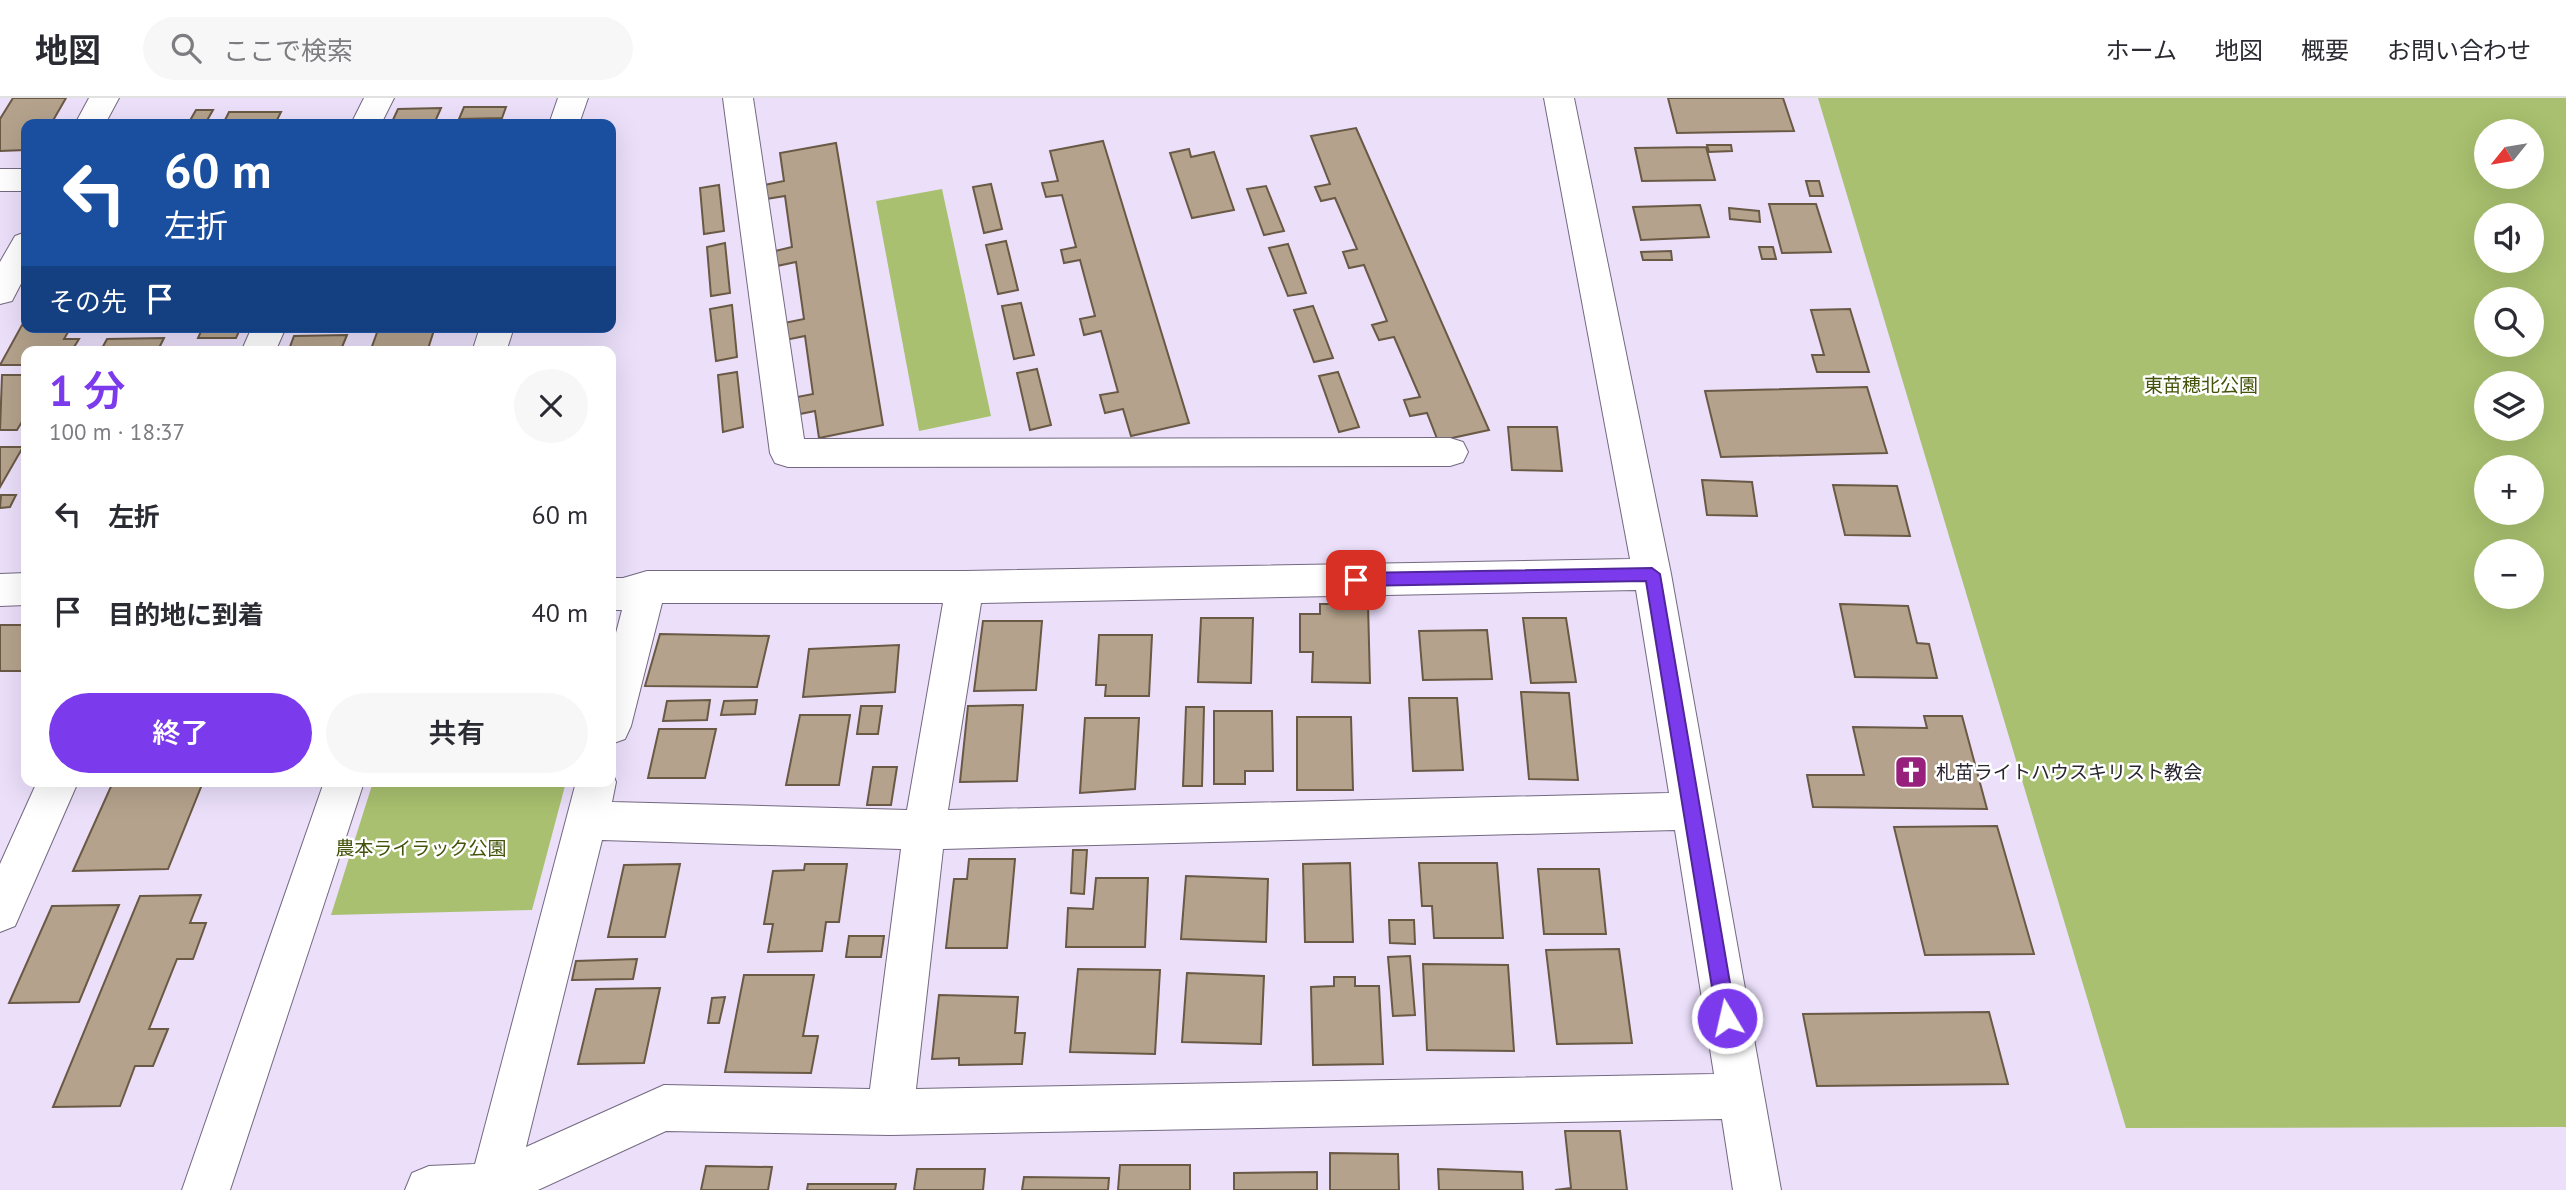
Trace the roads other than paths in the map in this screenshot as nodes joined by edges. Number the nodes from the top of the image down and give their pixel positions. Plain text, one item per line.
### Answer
1 (104, 98) edge
2 (379, 98) edge
3 (573, 98) edge
4 (738, 98) edge
5 (1559, 98) edge
6 (93, 119) edge
7 (368, 119) edge
8 (566, 119) edge
9 (0, 180) edge
10 (21, 180) edge
11 (21, 253) edge
12 (0, 292) edge
13 (1450, 452) dead end
14 (1652, 574) junction
15 (965, 587) junction
16 (21, 589) edge
17 (0, 590) edge
18 (629, 590) edge
19 (616, 688) edge
20 (56, 787) edge
21 (342, 787) edge
22 (590, 801) edge
23 (1692, 811) junction
24 (924, 830) junction
25 (0, 911) edge
26 (1740, 1096) junction
27 (890, 1112) junction
28 (492, 1189) edge
29 (206, 1190) edge
30 (429, 1190) edge
31 (1757, 1190) edge

1 - 6 street
2 - 7 street
3 - 8 street
4 - 13 street
5 - 14 street
9 - 10 street
11 - 12 street
14 - 15 street
14 - 23 street
15 - 18 street
15 - 24 street
16 - 17 street
18 - 19 street
20 - 25 street
21 - 29 street
22 - 24 street
22 - 28 street
23 - 24 street
23 - 26 street
24 - 27 street
26 - 27 street
26 - 31 street
27 - 28 street
28 - 30 street

